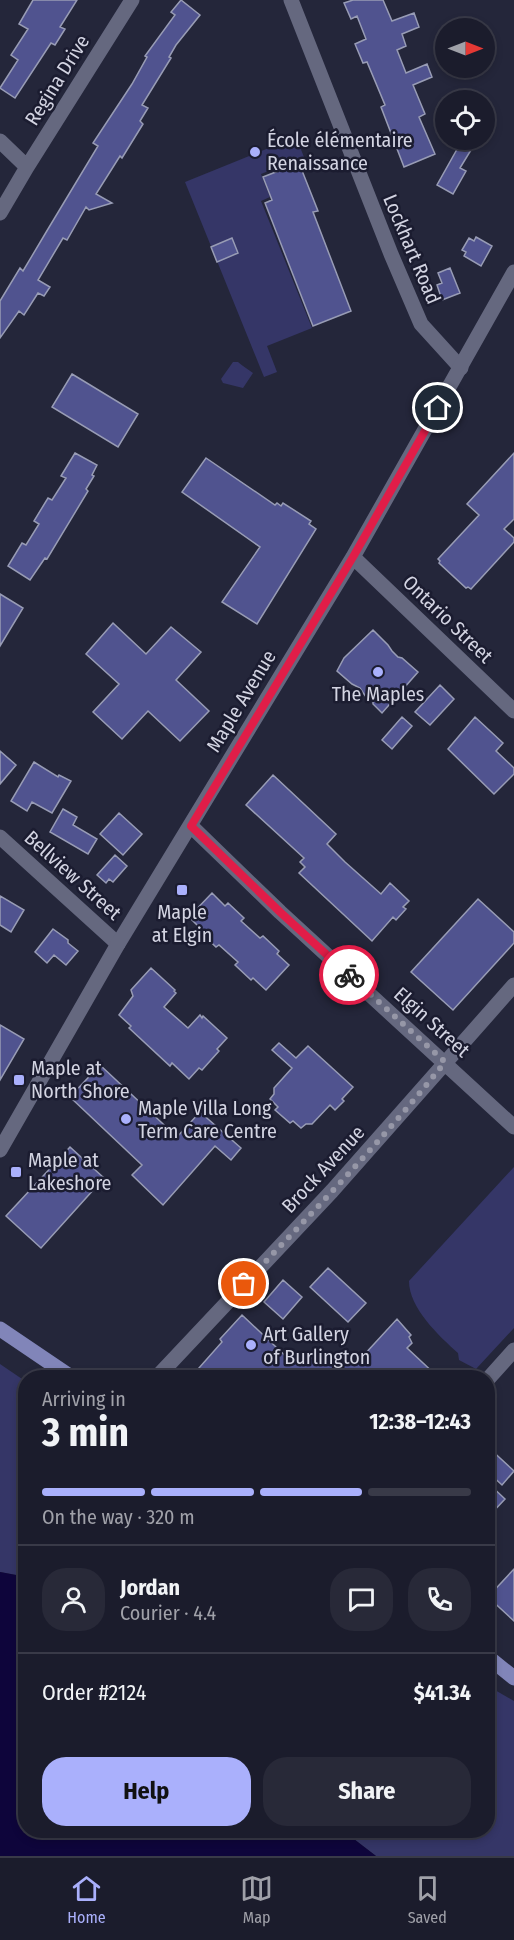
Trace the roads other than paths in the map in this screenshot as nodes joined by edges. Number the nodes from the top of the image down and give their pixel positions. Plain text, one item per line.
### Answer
1 (132, 0) edge
2 (291, 0) edge
3 (0, 141) edge
4 (27, 166) junction
5 (0, 213) edge
6 (514, 272) edge
7 (461, 368) junction
8 (353, 557) junction
9 (514, 711) edge
10 (191, 826) junction
11 (0, 837) edge
12 (118, 944) junction
13 (514, 985) edge
14 (445, 1062) junction
15 (514, 1126) edge
16 (0, 1150) edge
17 (0, 1329) edge
18 (514, 1350) edge
19 (61, 1370) edge
20 (164, 1370) edge
21 (495, 1371) edge
22 (495, 1663) edge
23 (514, 1678) edge

1 - 4 street, Regina Drive
2 - 7 street, Lockhart Road
3 - 4 street
4 - 5 street, Regina Drive
6 - 7 street, Maple Avenue
7 - 8 street, Maple Avenue
8 - 9 street, Ontario Street
8 - 10 street, Maple Avenue
10 - 12 street, Maple Avenue
10 - 14 street, Elgin Street
11 - 12 street, Bellview Street
12 - 16 street, Maple Avenue
13 - 14 street, Brock Avenue
14 - 15 street, Elgin Street
14 - 20 street, Brock Avenue
17 - 19 main road
18 - 21 street
22 - 23 main road

